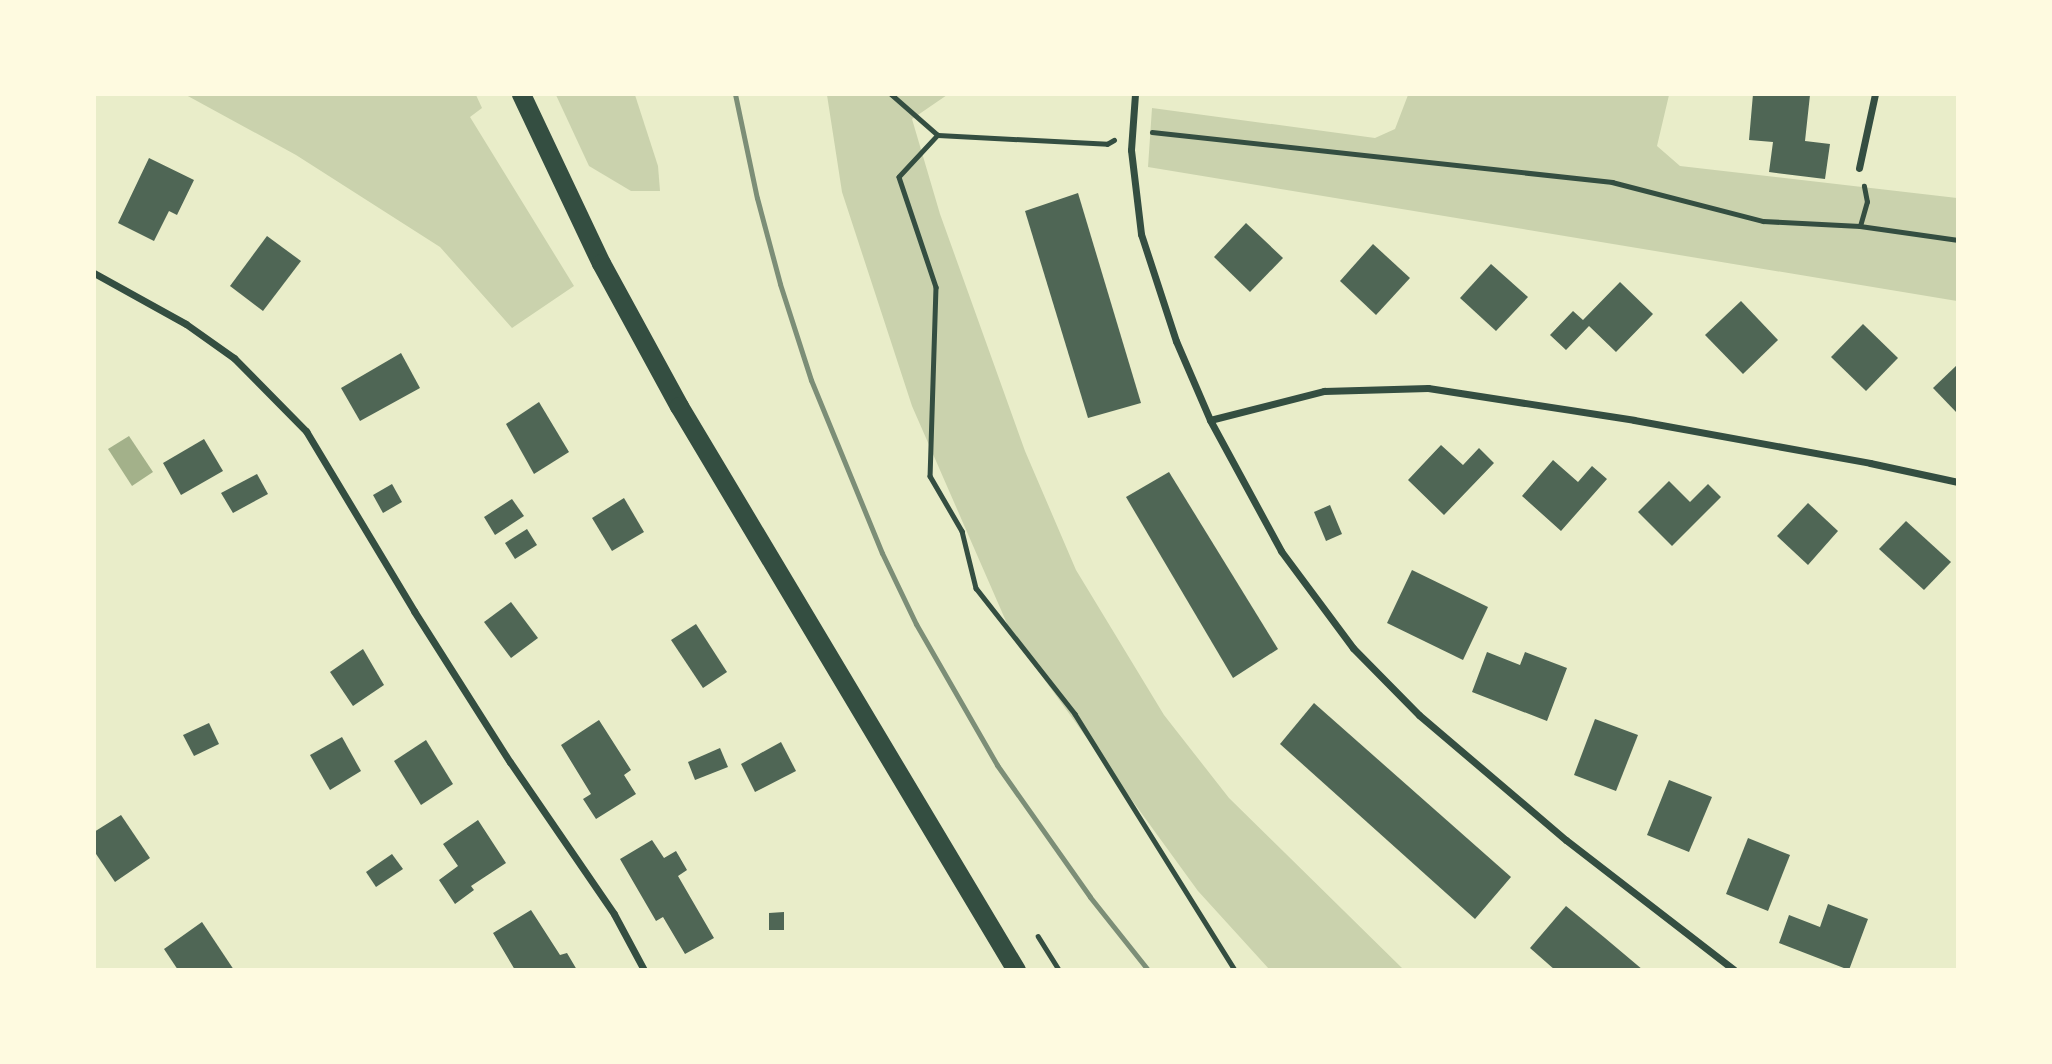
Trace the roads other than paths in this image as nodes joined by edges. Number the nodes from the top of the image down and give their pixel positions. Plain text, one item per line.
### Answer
1 (521, 94) edge
2 (1135, 94) edge
3 (1875, 94) edge
4 (1859, 169) road end
5 (94, 273) edge
6 (1210, 420) junction
7 (1958, 482) edge
8 (644, 970) edge
9 (1016, 970) edge
10 (1734, 970) edge

1 - 9 highway
2 - 6 street
3 - 4 street
5 - 8 street
6 - 7 street
6 - 10 street

